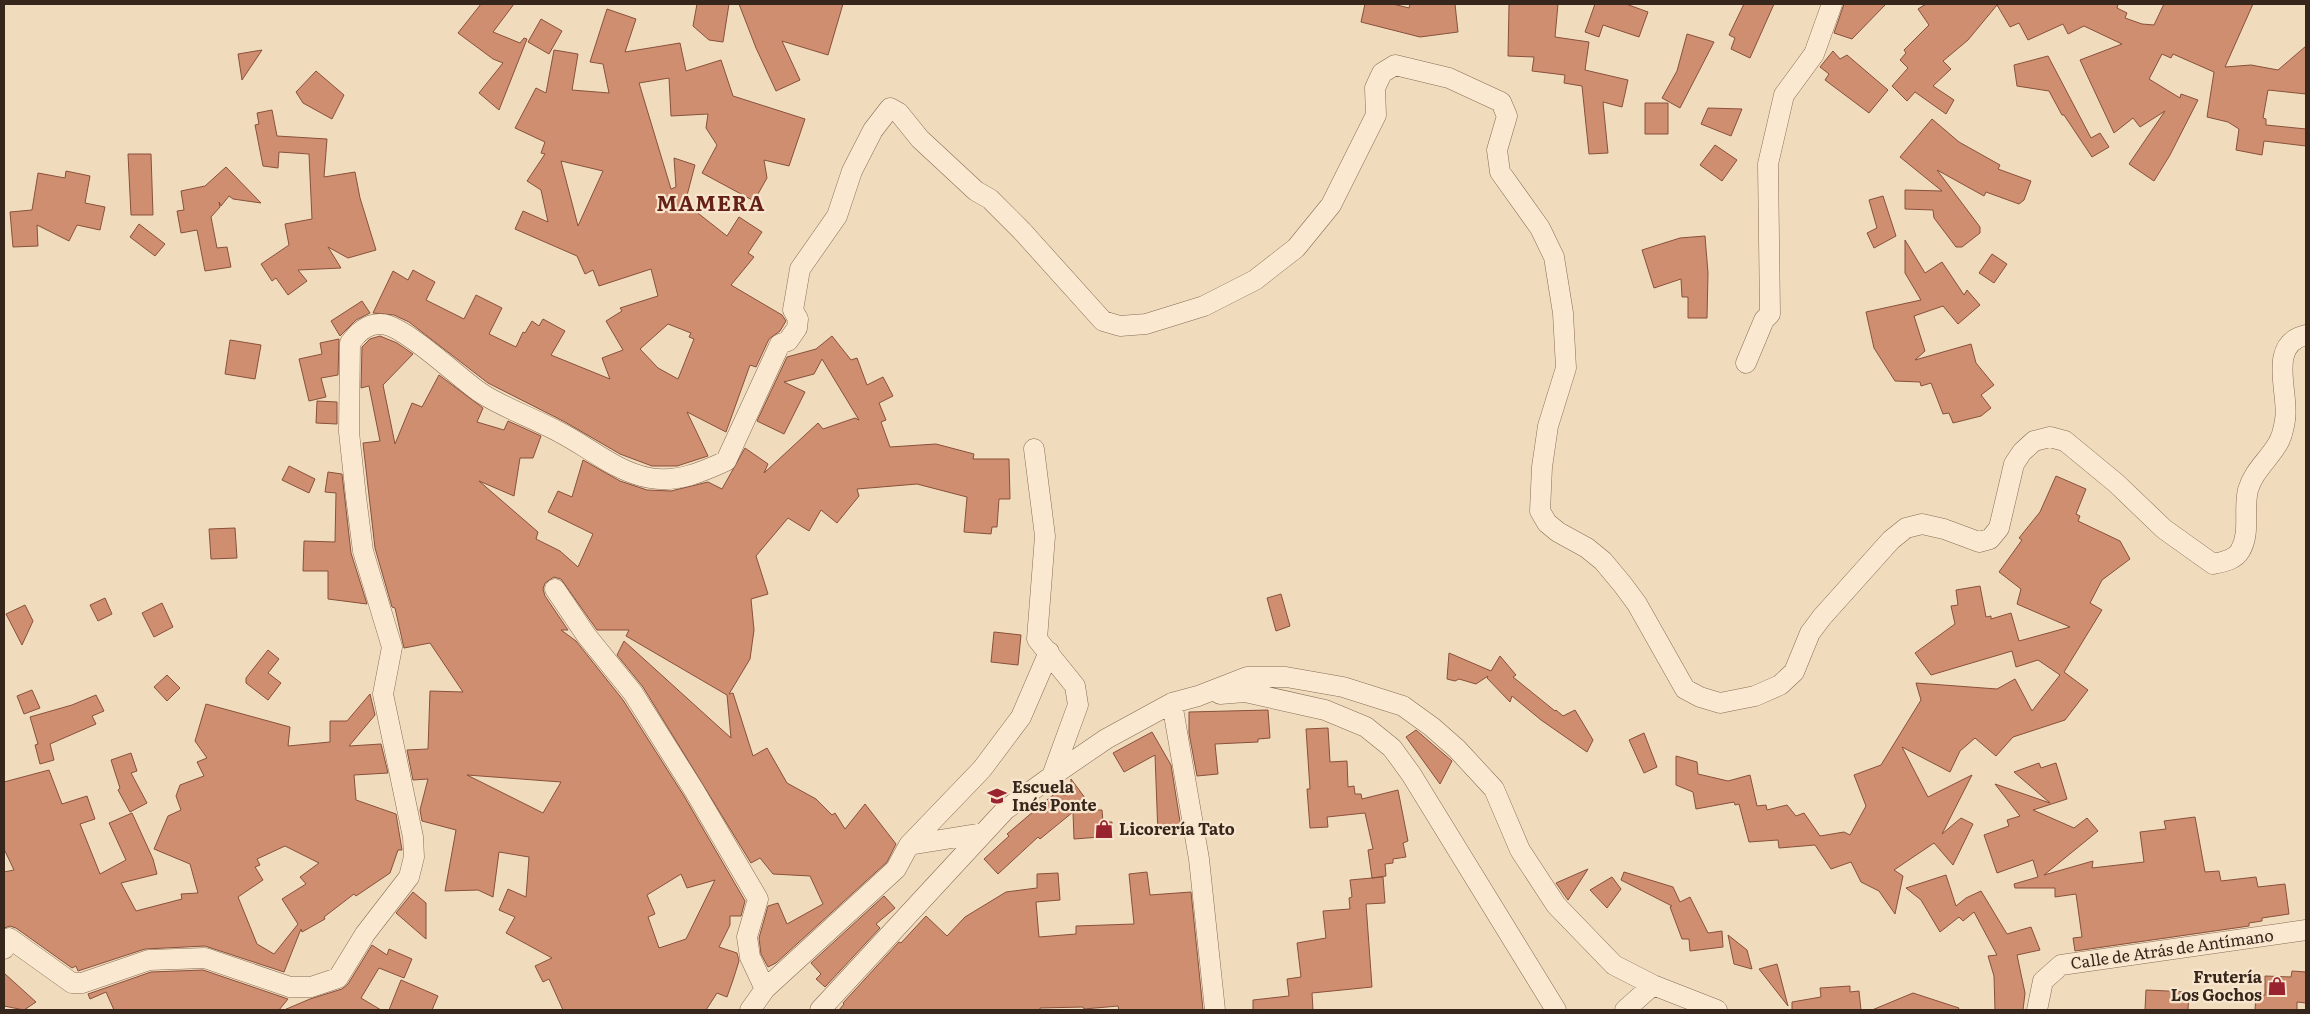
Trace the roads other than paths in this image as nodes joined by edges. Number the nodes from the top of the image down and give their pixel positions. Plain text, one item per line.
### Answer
1 (1832, 4) edge
2 (2306, 335) edge
3 (1746, 363) dead end
4 (1034, 449) dead end
5 (555, 589) dead end
6 (1048, 652) junction
7 (1198, 696) junction
8 (1172, 703) junction
9 (1052, 776) junction
10 (983, 833) junction
11 (909, 845) junction
12 (2306, 930) edge
13 (4, 949) edge
14 (1654, 985) junction
15 (765, 989) junction
16 (750, 1010) edge
17 (820, 1010) edge
18 (1215, 1010) edge
19 (1556, 1010) edge
20 (1625, 1010) edge
21 (1717, 1010) edge
22 (2037, 1010) edge

1 - 3 street
2 - 13 street
4 - 6 street
5 - 15 street
6 - 9 street
6 - 11 street
7 - 8 street
7 - 14 street
7 - 19 street
8 - 9 street
8 - 18 street
9 - 10 street
10 - 11 street
10 - 17 street
11 - 15 street
12 - 22 street, Calle de Atrás de Antímano
14 - 20 street
14 - 21 street
15 - 16 street

